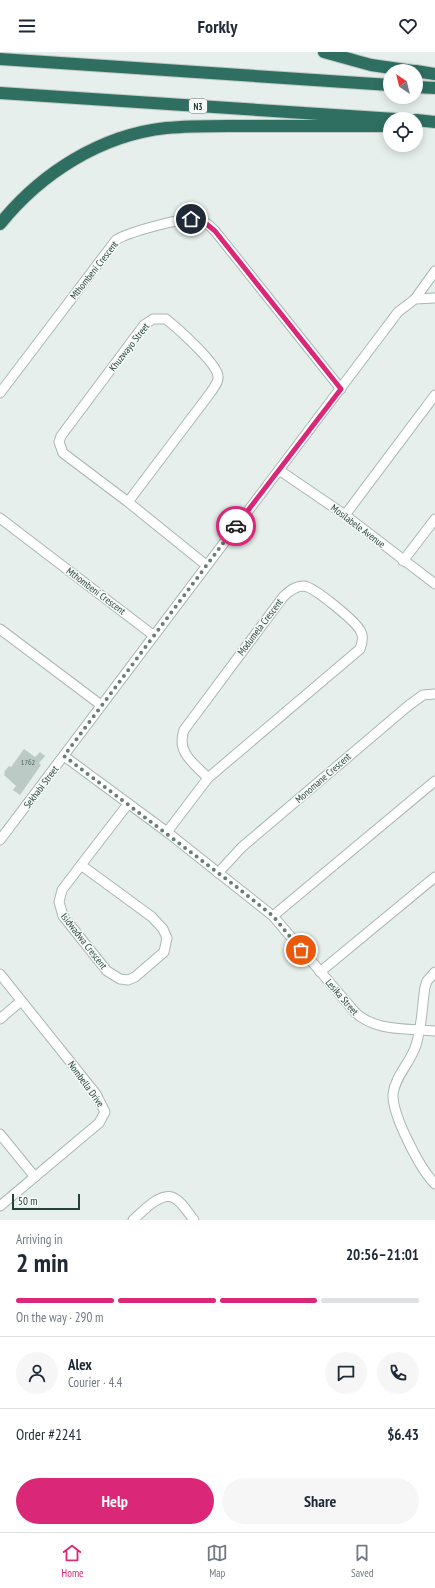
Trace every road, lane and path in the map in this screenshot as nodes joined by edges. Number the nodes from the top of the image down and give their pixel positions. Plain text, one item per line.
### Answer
1 (324, 52) edge
2 (0, 59) edge
3 (383, 67) edge
4 (423, 72) edge
5 (435, 74) edge
6 (383, 85) edge
7 (423, 87) edge
8 (435, 88) edge
9 (0, 92) edge
10 (383, 118) edge
11 (423, 121) edge
12 (435, 122) edge
13 (383, 126) edge
14 (423, 126) edge
15 (435, 126) edge
16 (0, 224) edge
17 (435, 271) edge
18 (435, 298) edge
19 (415, 300) junction
20 (341, 389) junction
21 (0, 393) edge
22 (435, 395) edge
23 (279, 470) junction
24 (128, 502) junction
25 (344, 515) junction
26 (0, 518) edge
27 (435, 519) edge
28 (403, 561) junction
29 (206, 565) junction
30 (435, 584) edge
31 (0, 629) edge
32 (153, 634) junction
33 (435, 694) edge
34 (101, 705) junction
35 (64, 756) junction
36 (208, 778) junction
37 (435, 781) edge
38 (128, 804) junction
39 (167, 832) junction
40 (0, 840) edge
41 (81, 865) junction
42 (218, 873) junction
43 (435, 877) edge
44 (273, 916) junction
45 (320, 972) junction
46 (435, 972) edge
47 (0, 974) edge
48 (21, 1001) junction
49 (0, 1019) edge
50 (419, 1030) junction
51 (435, 1031) edge
52 (0, 1134) edge
53 (35, 1177) junction
54 (435, 1184) edge
55 (0, 1206) edge
56 (133, 1220) edge
57 (194, 1220) edge

1 - 3 highway
2 - 6 highway
4 - 5 highway
7 - 8 highway
9 - 10 highway, N3
11 - 12 highway
13 - 16 highway
14 - 15 highway
17 - 19 street
18 - 19 street
19 - 20 street, Sekhabi Street
20 - 21 street, Mthombeni Crescent
20 - 23 street, Sekhabi Street
22 - 25 street
23 - 25 street, Mosilabele Avenue
23 - 29 street, Sekhabi Street
24 - 24 street, Khuzwayo Street
24 - 29 street, Khuzwayo Street
25 - 28 street, Mosilabele Avenue
26 - 32 street, Mthombeni Crescent
27 - 28 street
28 - 30 street, Mosilabele Avenue
29 - 32 street, Sekhabi Street
31 - 34 street
32 - 34 street, Sekhabi Street
33 - 42 street, Monomane Crescent
34 - 35 street, Sekhabi Street
35 - 38 street, Lesika Street
35 - 40 street, Sekhabi Street
36 - 36 street, Modumela Crescent
36 - 39 street, Modumela Crescent
37 - 44 street
38 - 39 street, Lesika Street
38 - 41 street, Isidwadwa Crescent
39 - 42 street, Lesika Street
41 - 41 street, Isidwadwa Crescent
42 - 44 street, Lesika Street
43 - 45 street
44 - 45 street, Lesika Street
45 - 50 street, Lesika Street
46 - 50 street
47 - 48 street, Nombella Drive
48 - 49 street
48 - 53 street, Nombella Drive
50 - 51 street, Lesika Street
50 - 54 street
52 - 53 street
53 - 55 street, Nombella Drive
56 - 57 street

